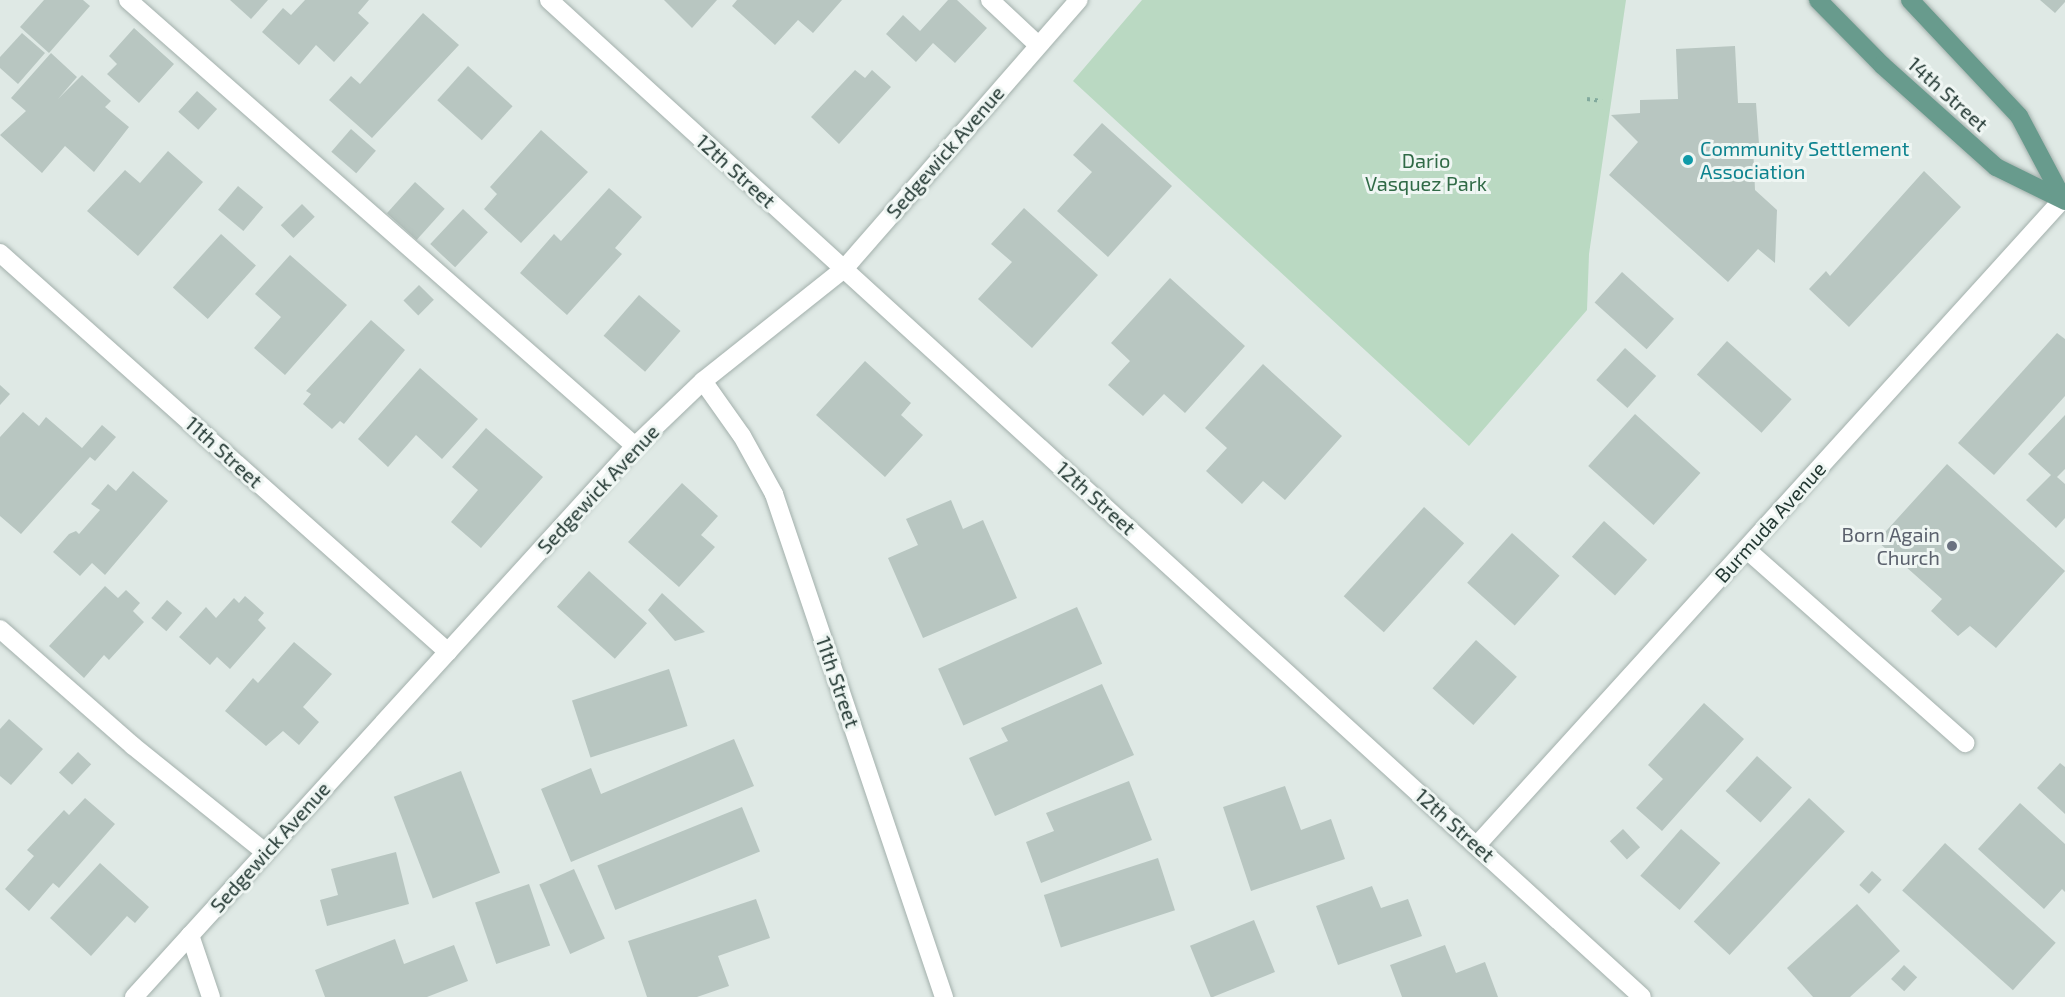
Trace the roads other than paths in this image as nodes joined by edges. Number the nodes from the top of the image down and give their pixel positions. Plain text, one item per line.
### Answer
1 (129, 0) edge
2 (549, 0) edge
3 (990, 0) edge
4 (1079, 0) edge
5 (1818, 0) edge
6 (1910, 0) edge
7 (1038, 45) junction
8 (2064, 200) edge
9 (0, 253) edge
10 (844, 269) junction
11 (703, 381) junction
12 (635, 446) junction
13 (1746, 549) junction
14 (0, 629) edge
15 (447, 652) junction
16 (1965, 743) dead end
17 (1477, 845) junction
18 (265, 852) junction
19 (190, 935) junction
20 (134, 997) edge
21 (211, 997) edge
22 (944, 997) edge
23 (1642, 997) edge

1 - 12 street
2 - 10 street, 12th Street
3 - 7 street
4 - 7 street, Sedgewick Avenue
5 - 8 main road, 14th Street
6 - 8 main road, 14th Street
7 - 10 street, Sedgewick Avenue
8 - 13 street, Burmuda Avenue
9 - 15 street, 11th Street
10 - 11 street, Sedgewick Avenue
10 - 17 street, 12th Street
11 - 12 street, Sedgewick Avenue
11 - 22 street, 11th Street
12 - 15 street, Sedgewick Avenue
13 - 16 street
13 - 17 street, Burmuda Avenue
14 - 18 street
15 - 18 street, Sedgewick Avenue
17 - 23 street, 12th Street
18 - 19 street, Sedgewick Avenue
19 - 20 street, Sedgewick Avenue
19 - 21 street

